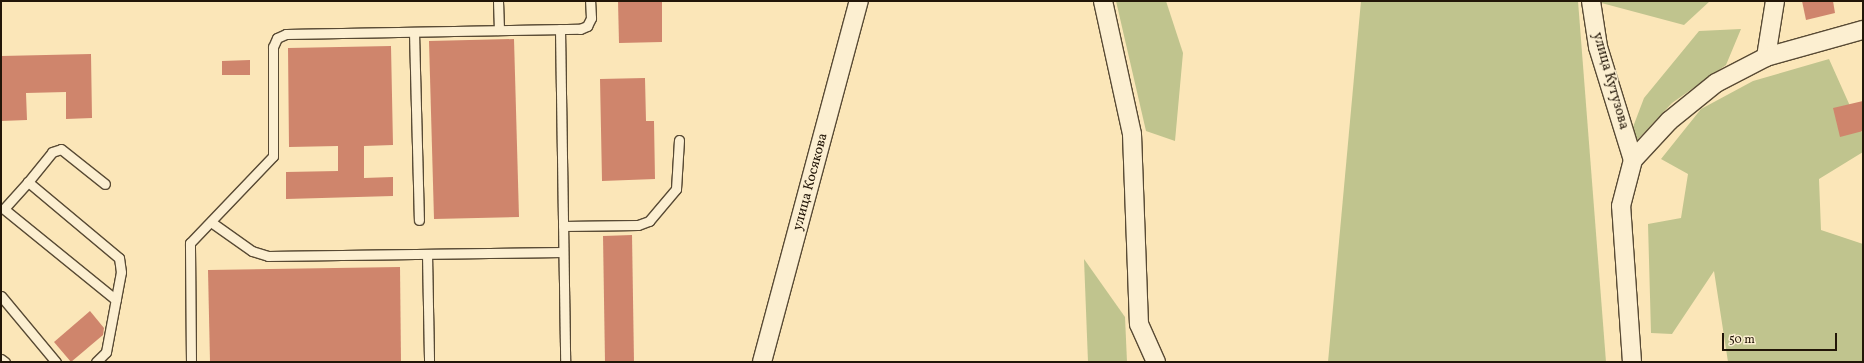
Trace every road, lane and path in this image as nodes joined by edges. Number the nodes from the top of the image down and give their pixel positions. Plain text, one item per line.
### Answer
1 (498, 1) edge
2 (590, 1) edge
3 (859, 1) edge
4 (1103, 1) edge
5 (1592, 1) edge
6 (1775, 1) edge
7 (560, 29) junction
8 (499, 30) junction
9 (1863, 30) edge
10 (414, 32) junction
11 (1766, 57) junction
12 (679, 140) dead end
13 (1633, 160) junction
14 (28, 182) junction
15 (105, 184) dead end
16 (2, 211) edge
17 (419, 220) dead end
18 (210, 222) junction
19 (563, 226) junction
20 (563, 252) junction
21 (427, 254) junction
22 (1, 296) edge
23 (116, 300) junction
24 (1, 359) edge
25 (5, 362) edge
26 (56, 362) edge
27 (96, 362) edge
28 (191, 362) edge
29 (429, 362) edge
30 (565, 362) edge
31 (762, 362) edge
32 (1156, 362) edge
33 (1632, 362) edge

1 - 8 lane
2 - 7 lane
3 - 31 street, улица Косякова
4 - 32 street
5 - 13 street, улица Кутузова
6 - 11 street
7 - 8 lane
7 - 19 lane
8 - 10 lane
9 - 11 street
10 - 17 lane
10 - 18 lane
11 - 13 street
12 - 19 lane
13 - 33 street
14 - 15 lane
14 - 16 lane
14 - 23 lane
16 - 23 lane
18 - 21 lane
18 - 28 lane
19 - 20 lane
20 - 21 lane
20 - 30 lane
21 - 29 lane
22 - 26 lane
23 - 27 lane
24 - 25 lane

